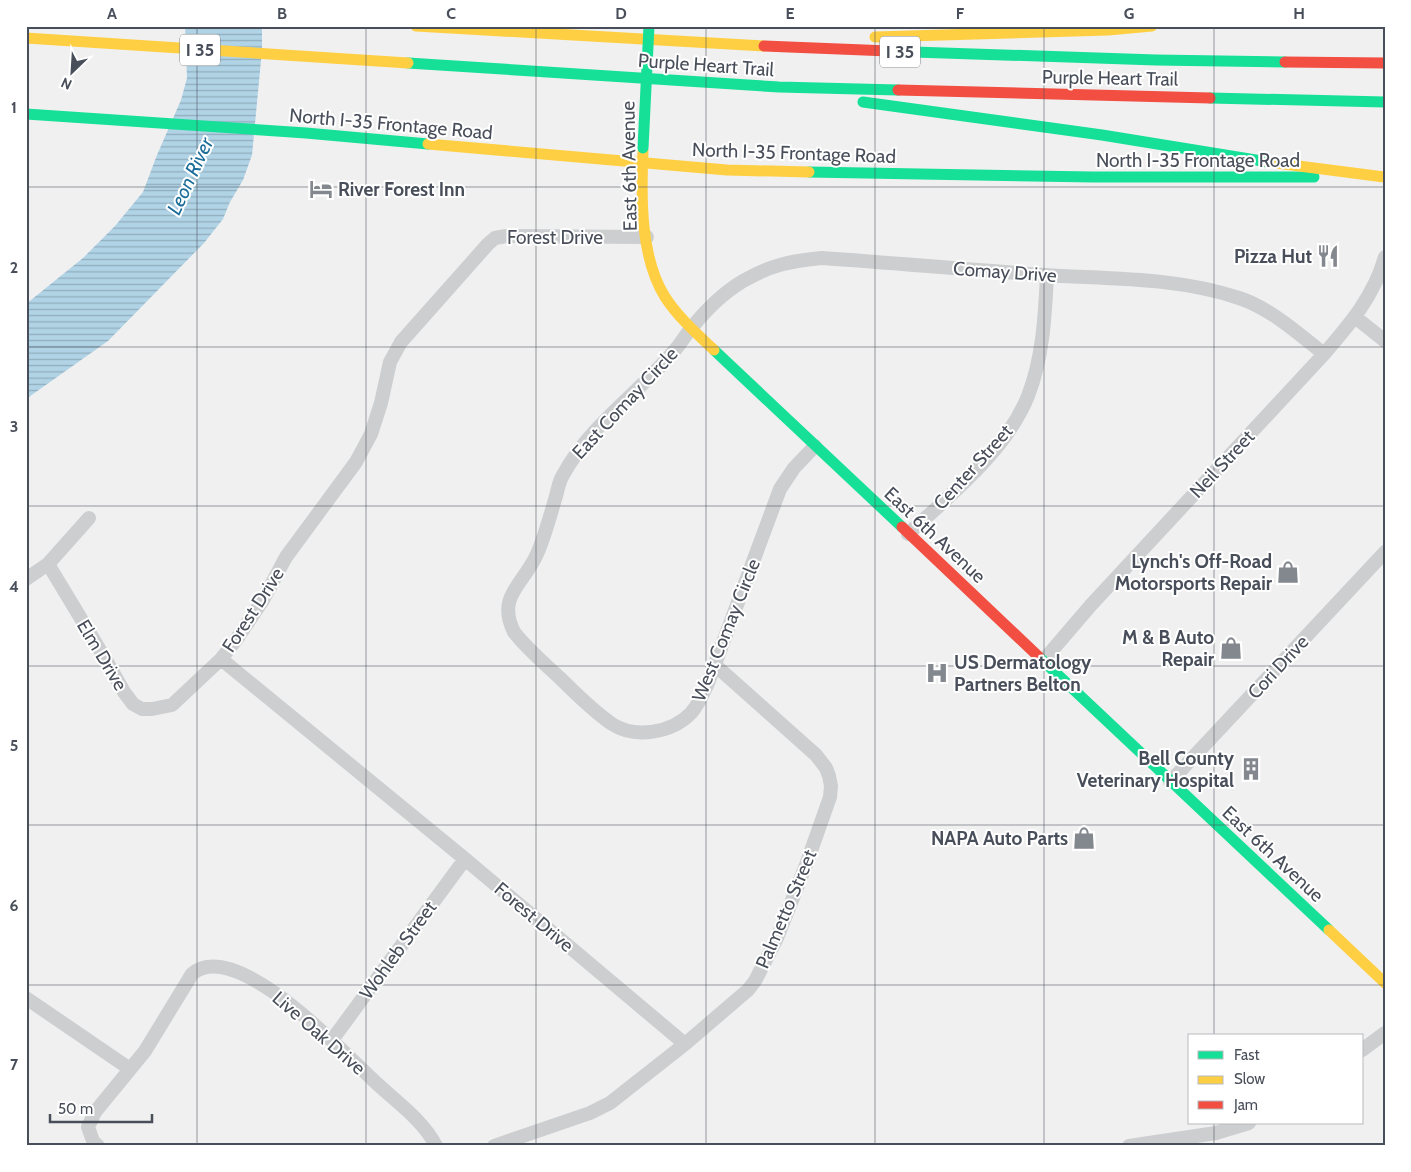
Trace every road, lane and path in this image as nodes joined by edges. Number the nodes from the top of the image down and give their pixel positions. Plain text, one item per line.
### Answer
1 (416, 26) edge
2 (649, 26) edge
3 (1152, 26) edge
4 (26, 38) edge
5 (732, 43) junction
6 (1385, 63) edge
7 (779, 87) junction
8 (1385, 102) edge
9 (26, 114) edge
10 (643, 164) junction
11 (1384, 177) edge
12 (647, 237) junction
13 (1385, 257) edge
14 (1047, 275) junction
15 (1355, 317) junction
16 (691, 328) junction
17 (1385, 341) edge
18 (1324, 354) junction
19 (815, 446) junction
20 (89, 518) dead end
21 (908, 534) junction
22 (1385, 552) edge
23 (48, 564) junction
24 (26, 579) edge
25 (221, 659) junction
26 (1043, 661) junction
27 (715, 664) junction
28 (566, 684) joint
29 (1170, 782) junction
30 (465, 859) junction
31 (1384, 979) edge
32 (26, 998) edge
33 (1385, 1033) edge
34 (332, 1040) junction
35 (685, 1044) junction
36 (1364, 1049) edge
37 (130, 1068) junction
38 (1247, 1124) edge
39 (1217, 1139) edge
40 (98, 1146) edge
41 (436, 1146) edge
42 (494, 1146) edge
43 (1129, 1146) edge

1 - 5 main road, Purple Heart Trail / I 35
2 - 10 main road, East 6th Avenue, bridge
3 - 5 main road
4 - 7 main road, Purple Heart Trail / I 35
5 - 6 main road, Purple Heart Trail / I 35
7 - 8 main road, Purple Heart Trail / I 35
7 - 11 main road
9 - 10 main road, North I-35 Frontage Road
10 - 11 main road, North I-35 Frontage Road
10 - 12 main road, East 6th Avenue
12 - 16 main road, East 6th Avenue
12 - 25 street, Forest Drive
13 - 15 street, Neil Street
14 - 16 street, Comay Drive
14 - 18 street, Comay Drive
14 - 21 street, Center Street
15 - 17 street
15 - 18 street, Neil Street
16 - 19 main road, East 6th Avenue
16 - 28 street, East Comay Circle
18 - 26 street, Neil Street
19 - 21 main road, East 6th Avenue
19 - 27 street, West Comay Circle
20 - 23 street
21 - 26 main road, East 6th Avenue
22 - 29 street, Cori Drive
23 - 24 street
23 - 25 street, Elm Drive
25 - 30 street, Forest Drive
26 - 29 main road, East 6th Avenue
27 - 28 street, West Comay Circle
27 - 35 street, Palmetto Street
29 - 31 main road, East 6th Avenue
30 - 34 street, Wohleb Street
30 - 35 street, Forest Drive
32 - 37 street
33 - 36 street
34 - 37 street, Live Oak Drive
34 - 41 street, Live Oak Drive
35 - 42 street, Palmetto Street
37 - 40 street, Live Oak Drive
38 - 39 street
39 - 43 street

